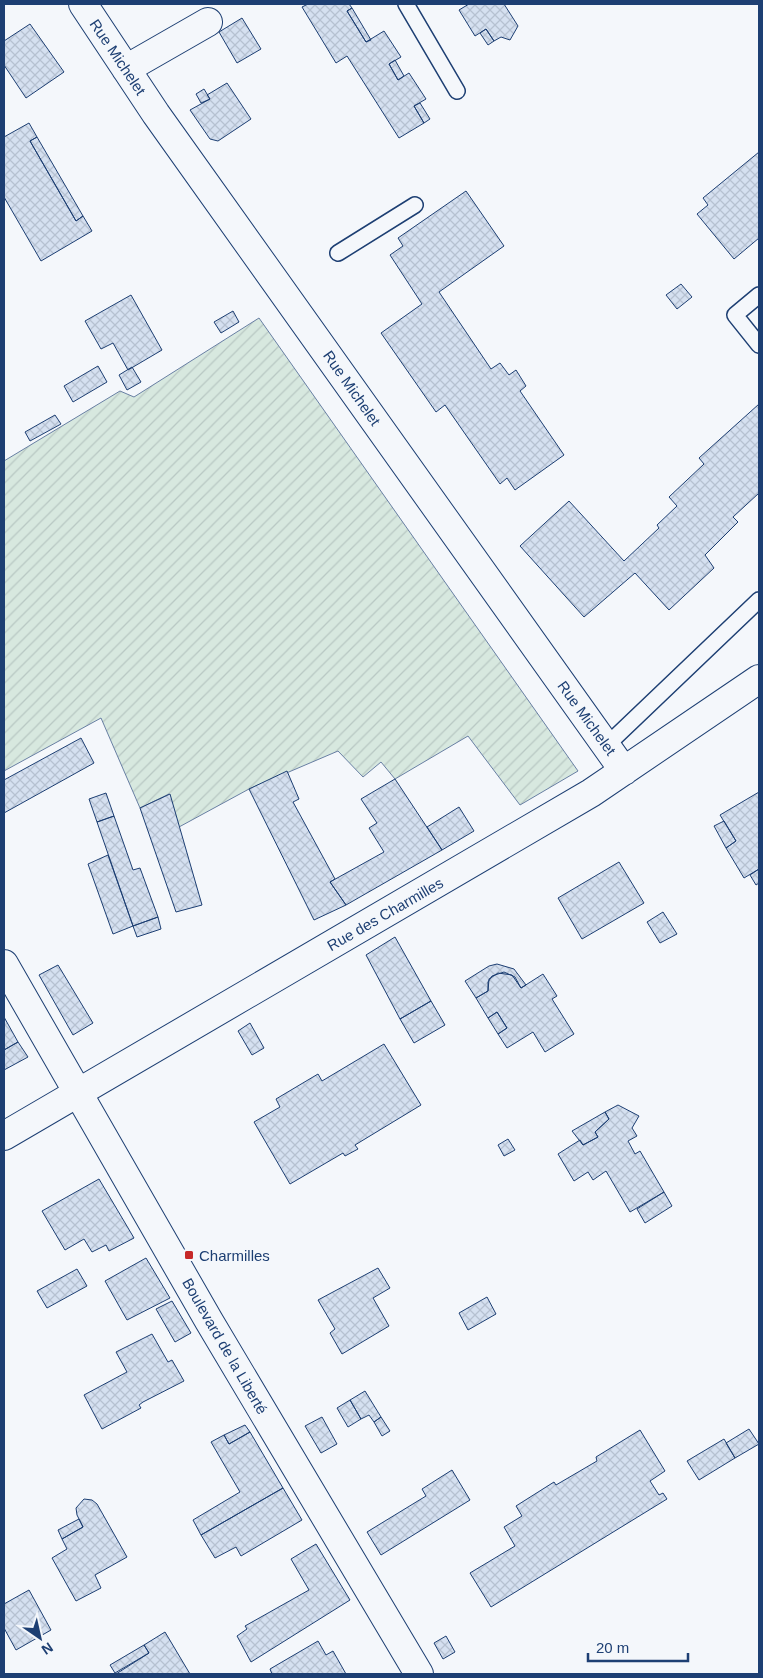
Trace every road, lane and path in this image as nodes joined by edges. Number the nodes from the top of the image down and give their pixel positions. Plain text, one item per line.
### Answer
1 (82, 4) edge
2 (406, 4) edge
3 (208, 22) dead end
4 (126, 69) junction
5 (457, 90) dead end
6 (415, 205) dead end
7 (338, 253) dead end
8 (759, 295) edge
9 (759, 345) edge
10 (759, 600) edge
11 (759, 679) edge
12 (606, 746) junction
13 (624, 771) junction
14 (4, 964) edge
15 (79, 1092) junction
16 (4, 1136) edge
17 (419, 1674) edge

1 - 4 street, Rue Michelet
2 - 5 lane
3 - 4 street
4 - 12 street, Rue Michelet
6 - 7 lane
8 - 9 lane
10 - 12 lane
11 - 13 street, Rue des Charmilles
12 - 13 street, Rue Michelet
13 - 15 street, Rue des Charmilles
14 - 15 street, Boulevard de la Liberté
15 - 16 street, Rue des Charmilles
15 - 17 street, Boulevard de la Liberté

